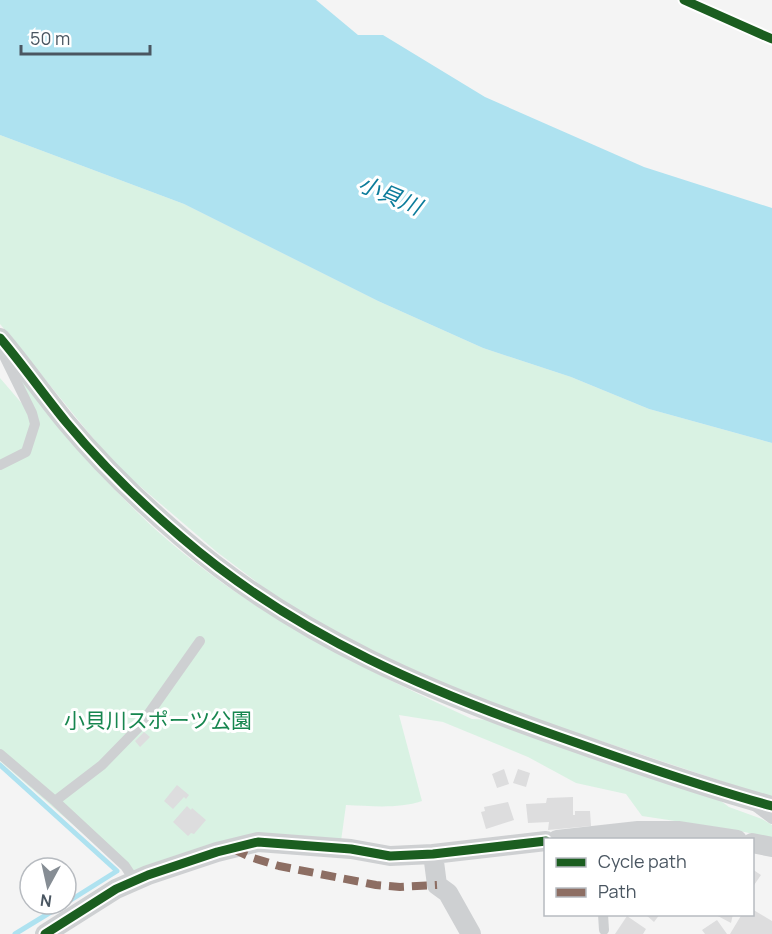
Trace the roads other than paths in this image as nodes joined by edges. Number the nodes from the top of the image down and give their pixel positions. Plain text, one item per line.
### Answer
1 (0, 338) edge
2 (0, 348) edge
3 (0, 465) edge
4 (200, 641) dead end
5 (0, 754) edge
6 (746, 799) junction
7 (55, 801) junction
8 (772, 806) edge
9 (772, 819) edge
10 (597, 837) edge
11 (712, 837) edge
12 (544, 841) edge
13 (754, 843) edge
14 (772, 847) edge
15 (433, 854) junction
16 (135, 881) junction
17 (603, 916) edge
18 (604, 930) dead end
19 (45, 934) edge
20 (471, 934) edge

1 - 6 street
2 - 3 lane
4 - 7 lane
5 - 7 lane
6 - 8 street
6 - 9 lane
7 - 16 lane
10 - 11 street
12 - 15 street
13 - 14 street
15 - 16 street
15 - 20 street
16 - 19 street
17 - 18 lane

